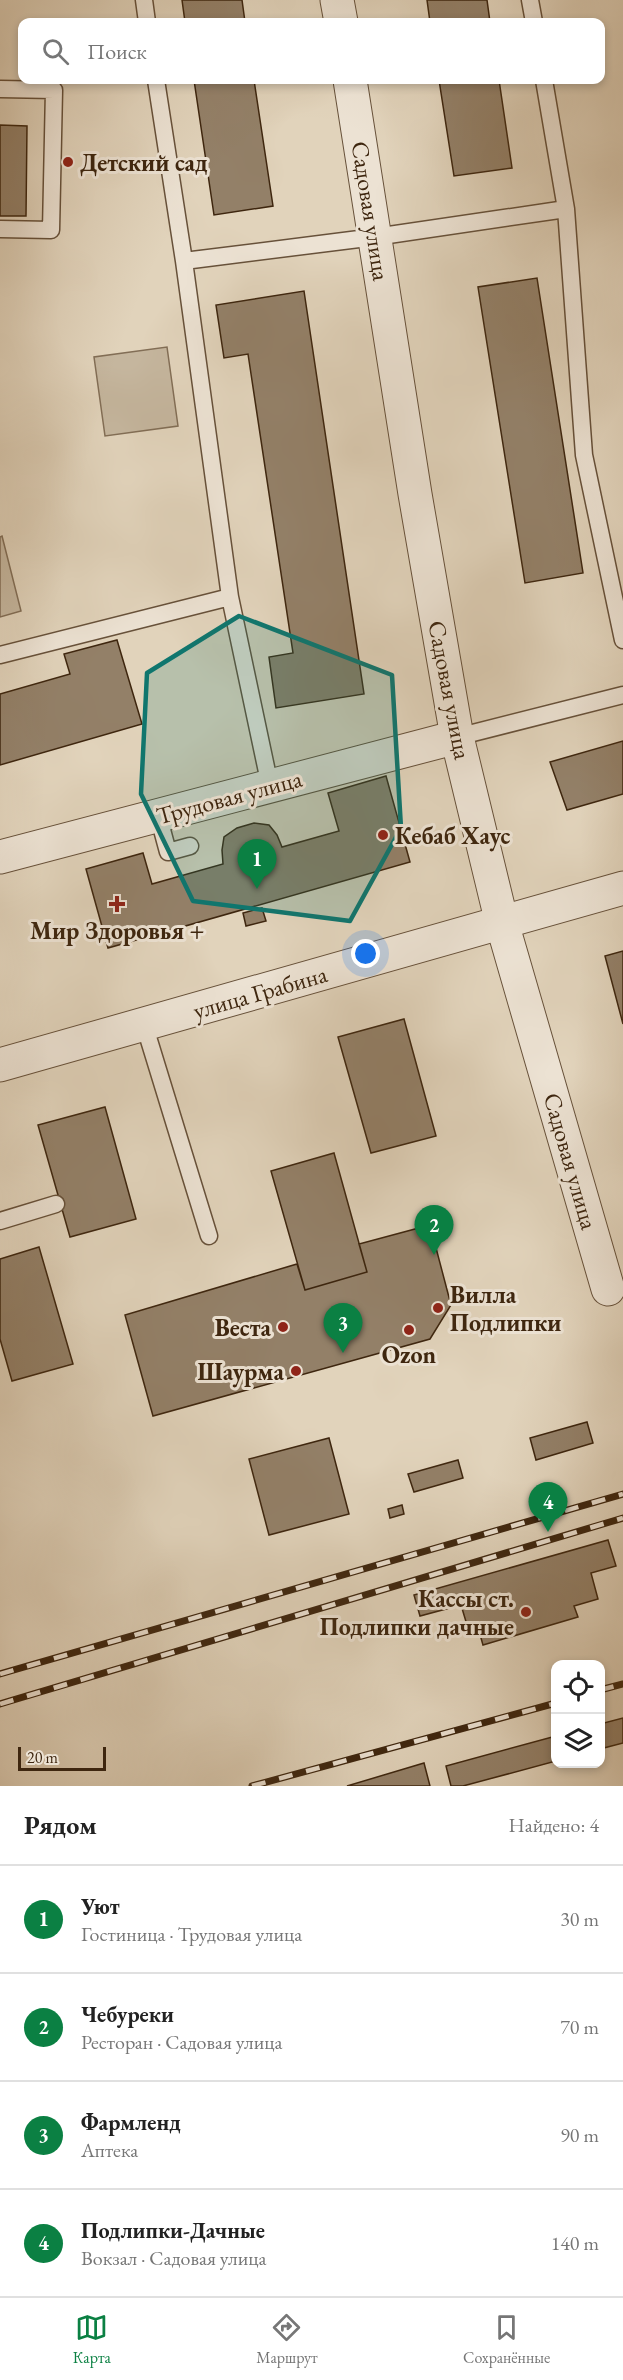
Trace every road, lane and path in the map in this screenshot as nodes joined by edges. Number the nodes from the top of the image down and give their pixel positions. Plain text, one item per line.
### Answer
1 (144, 0) edge
2 (337, 0) edge
3 (530, 0) edge
4 (146, 18) edge
5 (340, 18) edge
6 (533, 18) edge
7 (157, 84) edge
8 (351, 84) edge
9 (545, 84) edge
10 (0, 89) edge
11 (566, 209) junction
12 (0, 229) edge
13 (375, 237) junction
14 (184, 261) junction
15 (230, 597) junction
16 (623, 640) edge
17 (0, 655) edge
18 (623, 695) edge
19 (458, 737) junction
20 (270, 786) junction
21 (158, 815) junction
22 (190, 846) dead end
23 (0, 857) edge
24 (623, 888) edge
25 (502, 923) junction
26 (144, 1024) junction
27 (0, 1065) edge
28 (56, 1204) dead end
29 (0, 1221) edge
30 (209, 1236) dead end
31 (615, 1287) edge

1 - 4 lane
2 - 5 street
3 - 6 lane
7 - 14 lane
8 - 13 street, Садовая улица
9 - 11 lane
10 - 12 lane
11 - 13 lane
11 - 16 lane
13 - 14 lane
13 - 19 street, Садовая улица
14 - 15 lane
15 - 17 lane
15 - 20 lane
18 - 19 lane
19 - 20 street, Трудовая улица
19 - 25 street, Садовая улица
20 - 21 street, Трудовая улица
21 - 22 lane
21 - 23 street, Трудовая улица
24 - 25 street, улица Грабина
25 - 26 street, улица Грабина
25 - 31 street, Садовая улица
26 - 27 street, улица Грабина
26 - 30 lane
28 - 29 lane

